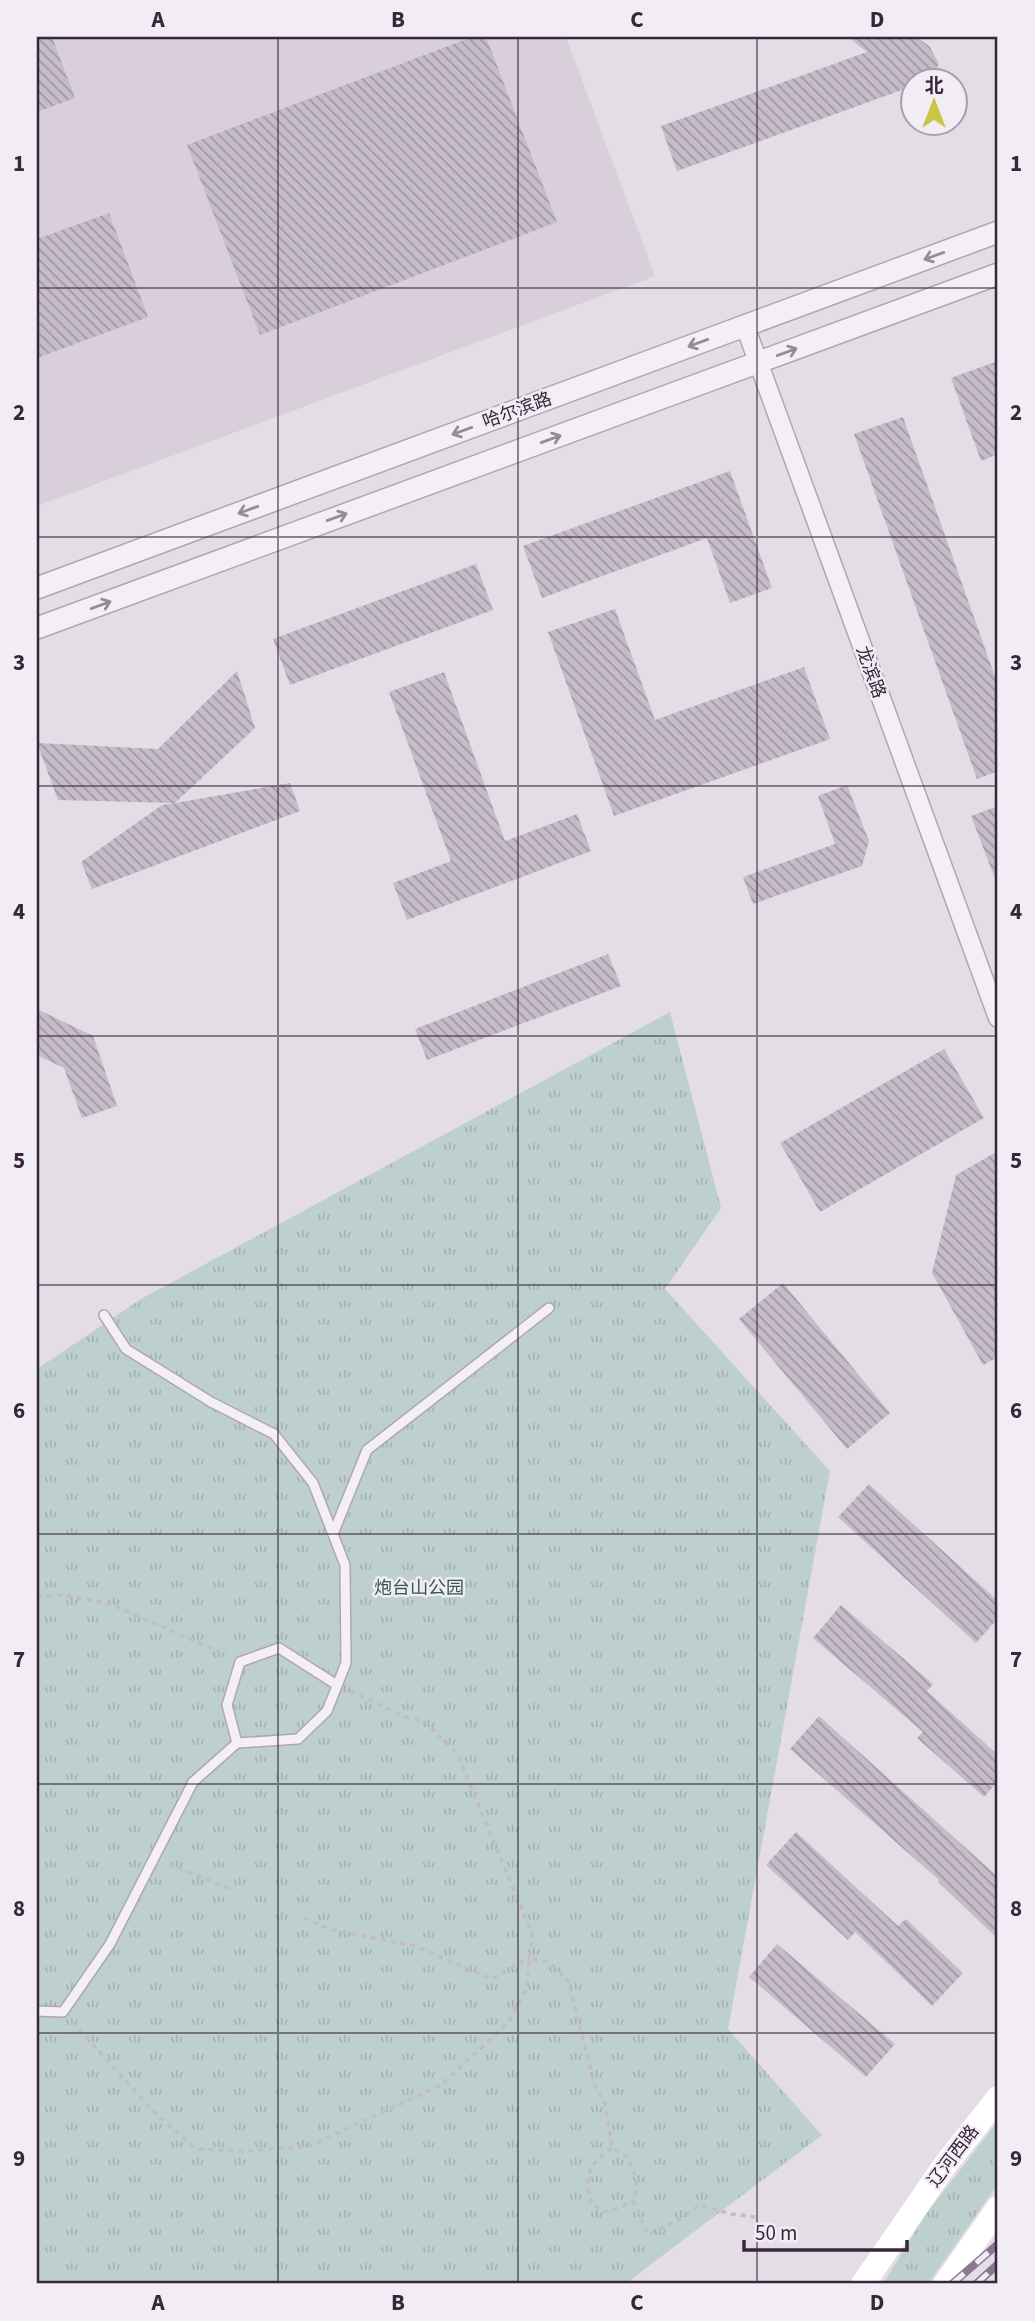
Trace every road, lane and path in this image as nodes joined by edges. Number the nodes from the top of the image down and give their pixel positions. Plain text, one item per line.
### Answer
1 (998, 232) edge
2 (998, 274) edge
3 (745, 326) junction
4 (758, 362) junction
5 (37, 588) edge
6 (37, 628) edge
7 (998, 1018) edge
8 (550, 1308) dead end
9 (104, 1315) dead end
10 (37, 1517) edge
11 (37, 1523) edge
12 (333, 1534) junction
13 (37, 1596) edge
14 (240, 1662) junction
15 (337, 1685) junction
16 (237, 1742) junction
17 (154, 1858) junction
18 (233, 1890) dead end
19 (304, 1918) dead end
20 (529, 1958) junction
21 (37, 2011) edge
22 (63, 2012) junction
23 (998, 2098) edge
24 (612, 2148) junction
25 (634, 2202) junction
26 (997, 2211) edge
27 (755, 2217) dead end
28 (863, 2284) edge
29 (945, 2284) edge

1 -> 3 street, 哈尔滨路
4 -> 2 street
3 - 4 street, 龙滨路
3 -> 5 street, 哈尔滨路
6 -> 4 street
4 - 7 street, 龙滨路
8 - 12 lane
9 - 12 lane
10 - 11 path
12 - 15 lane
13 - 14 path
14 - 15 lane
14 - 16 lane
15 - 16 lane
15 - 20 path
16 - 17 lane
17 - 18 path
17 - 22 lane
19 - 20 path
20 - 22 path
20 - 24 path
21 - 22 lane
23 - 28 main road, 辽河西路
24 - 25 path
24 - 25 path
25 - 27 path
26 - 29 main road

